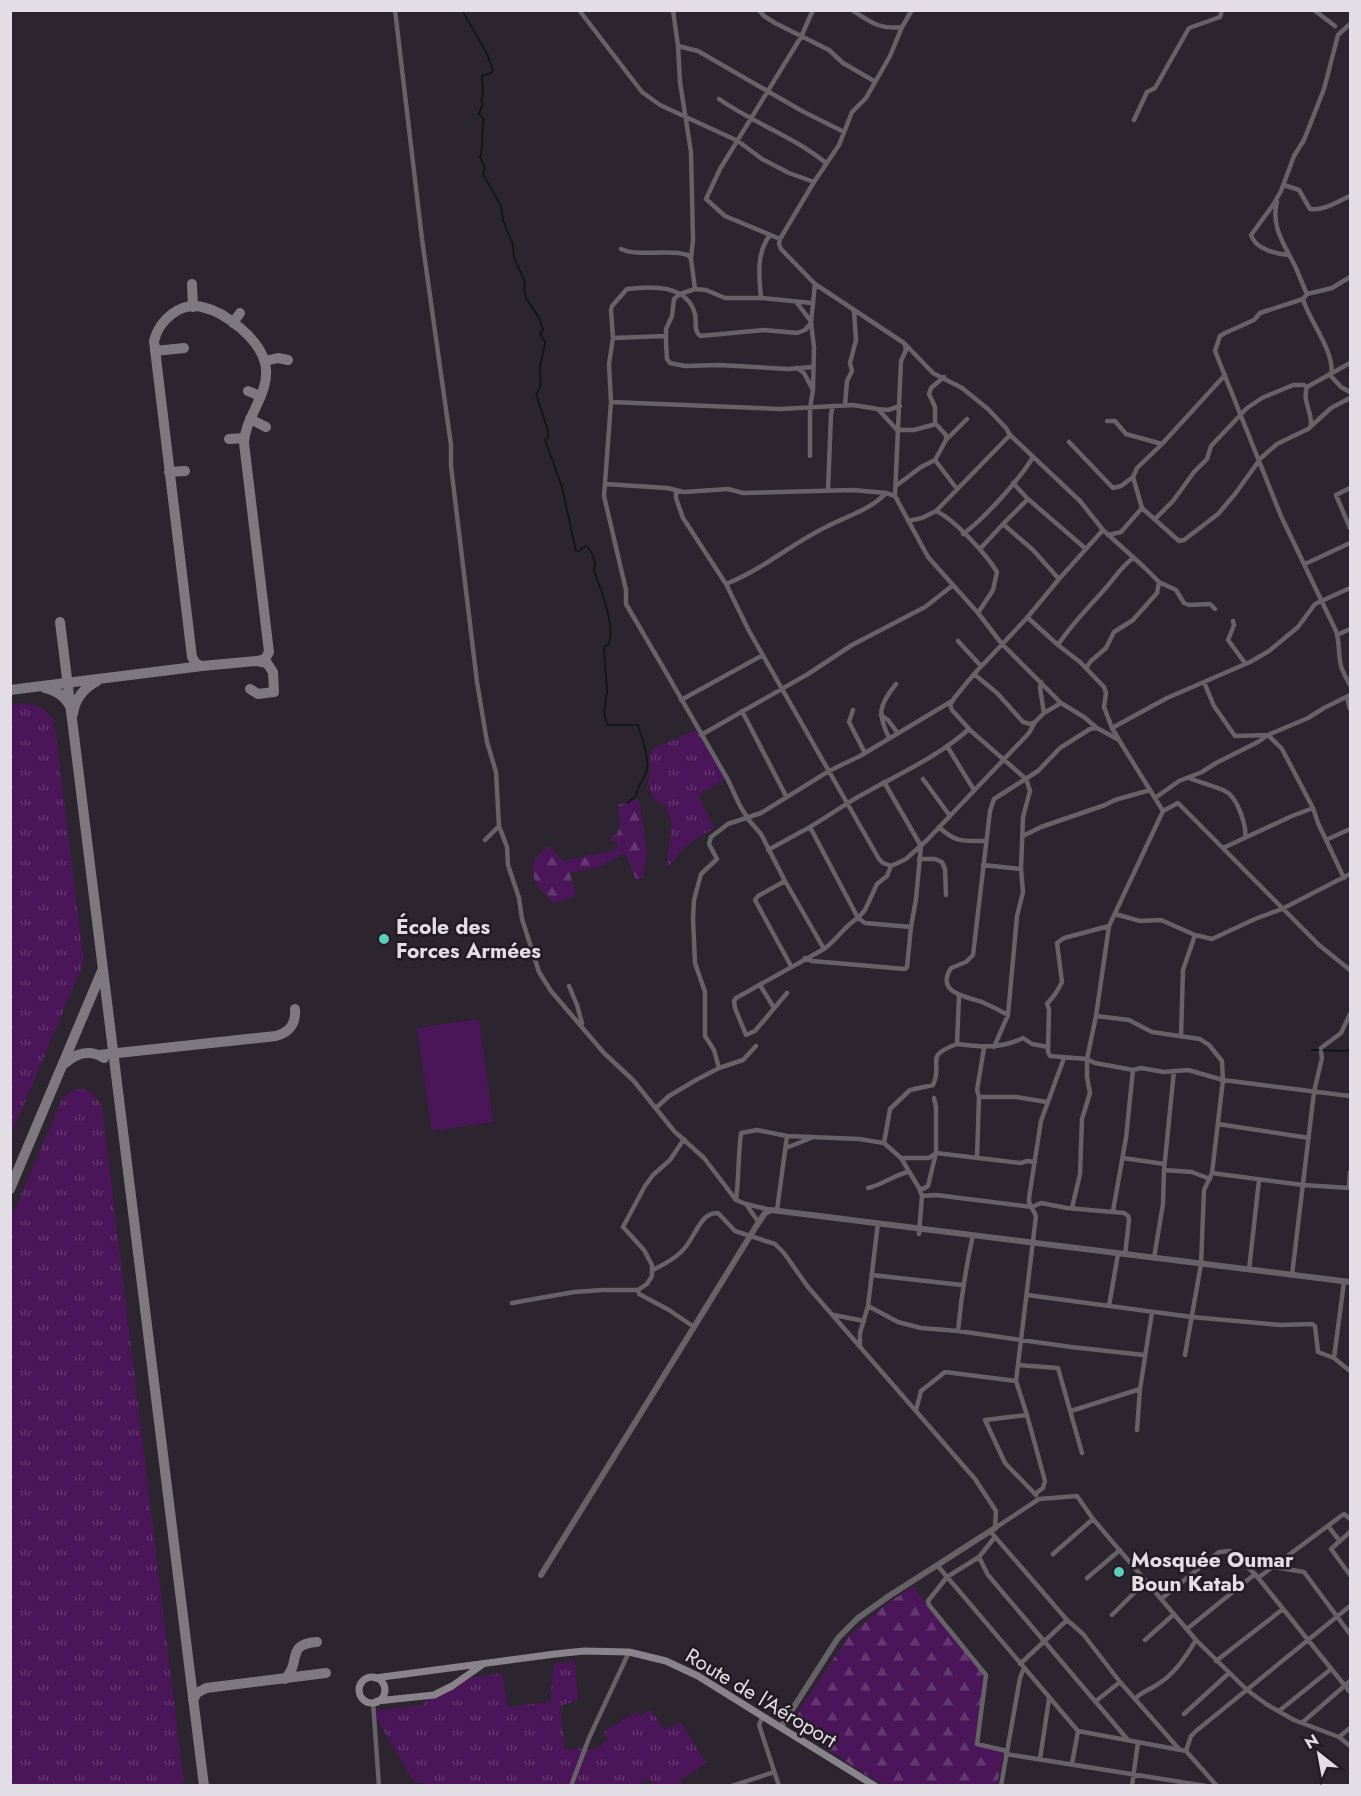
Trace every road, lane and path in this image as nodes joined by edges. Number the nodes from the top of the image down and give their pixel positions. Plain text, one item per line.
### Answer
1 (395, 10) edge
2 (579, 10) edge
3 (673, 10) edge
4 (759, 10) edge
5 (813, 10) edge
6 (852, 10) edge
7 (912, 10) edge
8 (1221, 10) edge
9 (1314, 10) edge
10 (1350, 24) edge
11 (1335, 26) dead end
12 (902, 27) junction
13 (801, 37) junction
14 (678, 46) junction
15 (874, 81) junction
16 (768, 91) junction
17 (719, 99) dead end
18 (685, 116) junction
19 (752, 118) junction
20 (1134, 120) dead end
21 (844, 132) junction
22 (738, 141) junction
23 (826, 163) junction
24 (814, 182) junction
25 (1284, 185) junction
26 (1281, 191) junction
27 (693, 194) junction
28 (707, 196) junction
29 (1350, 196) edge
30 (770, 234) junction
31 (780, 239) junction
32 (621, 249) dead end
33 (1289, 255) junction
34 (691, 259) junction
35 (1350, 277) edge
36 (815, 284) junction
37 (695, 290) junction
38 (680, 294) junction
39 (1305, 297) junction
40 (761, 298) junction
41 (796, 303) junction
42 (812, 303) junction
43 (854, 310) junction
44 (812, 323) junction
45 (666, 336) junction
46 (613, 338) junction
47 (904, 343) junction
48 (1350, 363) edge
49 (797, 368) junction
50 (813, 368) junction
51 (1225, 375) junction
52 (1331, 376) junction
53 (944, 377) junction
54 (1307, 387) junction
55 (813, 390) junction
56 (1350, 392) edge
57 (1350, 398) edge
58 (611, 402) junction
59 (845, 405) junction
60 (833, 406) junction
61 (900, 406) junction
62 (810, 408) junction
63 (878, 409) junction
64 (1240, 414) junction
65 (967, 418) dead end
66 (1107, 421) dead end
67 (936, 424) junction
68 (1311, 425) junction
69 (897, 430) junction
70 (1010, 435) junction
71 (946, 440) junction
72 (1069, 442) dead end
73 (1162, 444) junction
74 (810, 456) dead end
75 (1033, 457) junction
76 (935, 460) junction
77 (1259, 461) junction
78 (1133, 477) junction
79 (1013, 483) junction
80 (605, 484) junction
81 (897, 485) junction
82 (1350, 488) edge
83 (957, 489) junction
84 (676, 490) junction
85 (828, 491) junction
86 (886, 493) junction
87 (895, 496) junction
88 (1028, 499) junction
89 (1142, 508) junction
90 (936, 511) junction
91 (1155, 519) junction
92 (907, 521) junction
93 (1003, 524) junction
94 (1350, 528) edge
95 (1103, 530) junction
96 (963, 534) junction
97 (1108, 535) junction
98 (1350, 543) edge
99 (980, 549) junction
100 (1086, 549) junction
101 (1132, 558) junction
102 (1305, 564) junction
103 (1059, 579) junction
104 (1159, 582) junction
105 (726, 584) junction
106 (952, 586) junction
107 (1166, 587) junction
108 (1350, 588) edge
109 (1158, 590) junction
110 (1321, 601) junction
111 (1215, 609) dead end
112 (978, 613) junction
113 (1028, 617) junction
114 (1233, 621) dead end
115 (1350, 629) edge
116 (1337, 635) junction
117 (958, 641) dead end
118 (1002, 644) junction
119 (1058, 645) junction
120 (763, 656) junction
121 (1245, 663) junction
122 (981, 666) junction
123 (1086, 668) junction
124 (974, 674) junction
125 (1041, 682) junction
126 (1204, 682) junction
127 (896, 684) dead end
128 (1350, 685) edge
129 (782, 688) junction
130 (1349, 696) edge
131 (681, 700) junction
132 (952, 701) junction
133 (1061, 703) junction
134 (1350, 709) edge
135 (853, 710) dead end
136 (742, 711) junction
137 (1044, 713) junction
138 (881, 715) junction
139 (1035, 722) junction
140 (1097, 728) junction
141 (1112, 728) junction
142 (969, 729) junction
143 (897, 732) junction
144 (701, 735) junction
145 (1268, 735) junction
146 (889, 738) junction
147 (1119, 740) junction
148 (948, 746) junction
149 (865, 753) junction
150 (1004, 759) junction
151 (829, 771) junction
152 (1189, 778) junction
153 (923, 779) dead end
154 (1026, 779) junction
155 (884, 782) junction
156 (974, 790) junction
157 (1150, 790) junction
158 (786, 796) junction
159 (1155, 798) junction
160 (847, 803) junction
161 (1313, 808) junction
162 (1163, 812) junction
163 (950, 816) junction
164 (748, 818) junction
165 (499, 826) junction
166 (810, 827) junction
167 (939, 827) junction
168 (1350, 829) edge
169 (1023, 836) junction
170 (1245, 838) junction
171 (485, 840) dead end
172 (1326, 840) junction
173 (985, 841) junction
174 (921, 846) junction
175 (1223, 848) junction
176 (768, 850) junction
177 (906, 859) junction
178 (919, 862) junction
179 (891, 866) junction
180 (983, 866) junction
181 (1022, 869) junction
182 (1350, 874) edge
183 (1344, 878) junction
184 (784, 881) junction
185 (946, 895) dead end
186 (1282, 909) junction
187 (1115, 914) junction
188 (858, 918) junction
189 (1109, 926) junction
190 (910, 927) junction
191 (1195, 935) junction
192 (824, 949) junction
193 (805, 958) junction
194 (791, 966) junction
195 (1350, 970) edge
196 (760, 985) junction
197 (569, 986) dead end
198 (787, 993) dead end
199 (959, 996) junction
200 (774, 1008) junction
201 (1350, 1014) edge
202 (1008, 1015) junction
203 (1096, 1016) junction
204 (582, 1026) junction
205 (1181, 1036) junction
206 (957, 1044) junction
207 (756, 1046) dead end
208 (994, 1047) junction
209 (1048, 1047) junction
210 (984, 1048) junction
211 (1064, 1058) junction
212 (1087, 1059) junction
213 (719, 1068) junction
214 (1133, 1070) junction
215 (1174, 1071) junction
216 (1222, 1080) junction
217 (1314, 1092) junction
218 (1350, 1096) edge
219 (979, 1097) junction
220 (934, 1098) dead end
221 (1047, 1102) junction
222 (656, 1108) junction
223 (1218, 1124) junction
224 (787, 1136) junction
225 (813, 1137) junction
226 (1309, 1138) junction
227 (684, 1139) junction
228 (884, 1143) junction
229 (786, 1148) junction
230 (936, 1153) junction
231 (901, 1158) junction
232 (977, 1158) junction
233 (1122, 1158) junction
234 (1035, 1162) junction
235 (1164, 1167) junction
236 (908, 1172) junction
237 (1350, 1172) edge
238 (1212, 1173) junction
239 (1210, 1179) junction
240 (1259, 1180) junction
241 (1303, 1185) junction
242 (868, 1188) dead end
243 (919, 1188) junction
244 (1350, 1188) edge
245 (922, 1196) junction
246 (736, 1200) junction
247 (746, 1204) junction
248 (1032, 1207) junction
249 (1072, 1208) junction
250 (774, 1210) junction
251 (1113, 1211) junction
252 (759, 1223) junction
253 (878, 1223) junction
254 (919, 1232) junction
255 (973, 1235) junction
256 (749, 1237) junction
257 (1034, 1242) junction
258 (1121, 1255) junction
259 (1154, 1258) junction
260 (1201, 1264) junction
261 (653, 1270) junction
262 (1249, 1270) junction
263 (872, 1275) junction
264 (1292, 1275) junction
265 (1347, 1282) edge
266 (962, 1286) junction
267 (638, 1290) junction
268 (1027, 1295) junction
269 (512, 1303) dead end
270 (868, 1306) junction
271 (1109, 1306) junction
272 (1152, 1312) junction
273 (832, 1314) junction
274 (1192, 1317) junction
275 (864, 1321) junction
276 (694, 1327) junction
277 (958, 1331) junction
278 (1021, 1339) junction
279 (860, 1345) junction
280 (1144, 1355) junction
281 (1185, 1355) dead end
282 (1334, 1358) junction
283 (1018, 1365) junction
284 (1350, 1371) edge
285 (1016, 1381) junction
286 (1140, 1389) junction
287 (916, 1410) junction
288 (1071, 1411) junction
289 (1027, 1415) junction
290 (1137, 1430) dead end
291 (1082, 1453) dead end
292 (1037, 1497) junction
293 (1093, 1519) junction
294 (1350, 1520) edge
295 (1328, 1526) junction
296 (992, 1529) junction
297 (1350, 1532) edge
298 (995, 1538) junction
299 (1339, 1540) junction
300 (1120, 1550) junction
301 (1053, 1554) dead end
302 (979, 1557) junction
303 (937, 1565) junction
304 (1274, 1567) junction
305 (541, 1575) dead end
306 (1350, 1575) edge
307 (1257, 1576) junction
308 (947, 1578) junction
309 (1087, 1578) dead end
310 (1146, 1581) junction
311 (1161, 1599) junction
312 (1350, 1606) edge
313 (1283, 1609) junction
314 (1174, 1614) junction
315 (1112, 1615) dead end
316 (1337, 1616) junction
317 (1067, 1620) junction
318 (1187, 1629) junction
319 (1350, 1634) edge
320 (1145, 1640) dead end
321 (1196, 1640) junction
322 (1309, 1640) junction
323 (1044, 1641) junction
324 (629, 1652) junction
325 (1216, 1661) junction
326 (482, 1665) junction
327 (1022, 1666) junction
328 (1331, 1669) junction
329 (1229, 1673) junction
330 (375, 1678) junction
331 (1350, 1681) edge
332 (1120, 1682) junction
333 (1345, 1685) junction
334 (1247, 1690) junction
335 (1350, 1692) edge
336 (1050, 1699) junction
337 (1135, 1699) junction
338 (1096, 1701) junction
339 (375, 1702) junction
340 (1279, 1711) junction
341 (1184, 1714) dead end
342 (763, 1716) junction
343 (1303, 1722) junction
344 (781, 1727) junction
345 (1350, 1728) edge
346 (1078, 1731) junction
347 (1340, 1737) junction
348 (1128, 1740) junction
349 (1138, 1742) junction
350 (1350, 1746) edge
351 (1179, 1749) junction
352 (1186, 1751) junction
353 (1007, 1752) junction
354 (1040, 1759) junction
355 (1072, 1764) junction
356 (774, 1772) junction
357 (1134, 1775) junction
358 (379, 1785) edge
359 (571, 1785) edge
360 (733, 1785) edge
361 (779, 1785) edge
362 (874, 1785) edge
363 (1003, 1785) edge
364 (1132, 1785) edge
365 (1206, 1785) edge
366 (1217, 1785) edge

1 - 165 street
2 - 18 street
3 - 14 street
4 - 13 street
5 - 13 street
6 - 12 street
7 - 12 street
8 - 20 street
9 - 11 street
10 - 25 street
12 - 15 street
13 - 15 street
13 - 16 street
14 - 16 street
14 - 18 street
15 - 21 street
16 - 19 street
16 - 21 street
17 - 19 street
18 - 22 street
18 - 27 street
19 - 22 street
19 - 23 street
21 - 23 street
22 - 24 street
22 - 28 street
23 - 24 street
24 - 31 street
25 - 26 street
25 - 29 street
26 - 33 street
26 - 33 street
27 - 28 street
27 - 34 street
28 - 30 street
30 - 31 street
30 - 40 street
31 - 36 street
32 - 34 street
33 - 39 street
34 - 37 street
35 - 39 street
36 - 42 street
36 - 43 street
37 - 38 street
37 - 40 street
38 - 44 street
38 - 45 street
38 - 46 street
39 - 51 street
39 - 52 street
40 - 41 street
41 - 42 street
41 - 44 street
42 - 44 street
43 - 47 street
43 - 59 street
44 - 50 street
45 - 46 street
45 - 49 street
46 - 58 street
47 - 53 street
47 - 61 street
48 - 52 street
49 - 50 street
49 - 55 street
50 - 55 street
51 - 64 street
51 - 73 street
52 - 54 street
52 - 56 street
53 - 67 street
53 - 70 street
54 - 64 street
54 - 68 street
55 - 62 street
57 - 68 street
58 - 62 street
58 - 80 street
59 - 60 street
59 - 63 street
60 - 62 street
60 - 85 street
61 - 63 street
61 - 69 street
62 - 74 street
63 - 69 street
64 - 77 street
64 - 91 street
65 - 71 street
66 - 73 street
67 - 69 street
67 - 71 street
68 - 77 street
69 - 81 street
70 - 75 street
70 - 83 street
71 - 76 street
72 - 78 street
73 - 78 street
75 - 79 street
75 - 95 street
76 - 81 street
76 - 83 street
77 - 91 street
77 - 102 street
78 - 89 street
79 - 88 street
79 - 96 street
80 - 84 street
80 - 131 street
81 - 87 street
82 - 94 street
83 - 90 street
84 - 85 street
84 - 105 street
85 - 86 street
86 - 87 street
86 - 105 street
87 - 92 street
88 - 93 street
88 - 100 street
89 - 91 street
89 - 97 street
90 - 92 street
90 - 96 street
92 - 106 street
93 - 99 street
93 - 103 street
95 - 97 street
95 - 100 street
96 - 99 street
97 - 101 street
98 - 102 street
99 - 112 street
100 - 103 street
101 - 104 street
101 - 119 street
102 - 110 street
103 - 113 street
104 - 107 street
104 - 109 street
105 - 120 street
106 - 112 street
106 - 129 street
107 - 109 street
107 - 111 street
108 - 110 street
109 - 123 street
110 - 116 street
110 - 121 street
112 - 118 street
113 - 118 street
113 - 119 street
114 - 121 street
115 - 116 street
116 - 128 street
117 - 122 street
118 - 122 street
118 - 125 street
119 - 123 street
120 - 129 street
120 - 131 street
121 - 126 street
122 - 124 street
123 - 141 street
124 - 132 street
124 - 139 street
125 - 133 street
125 - 137 street
126 - 141 street
126 - 145 street
127 - 138 street
129 - 136 street
129 - 151 street
130 - 134 street
130 - 145 street
131 - 144 street
132 - 142 street
132 - 143 street
133 - 137 street
133 - 140 street
135 - 149 street
136 - 144 street
136 - 158 street
137 - 139 street
138 - 143 street
138 - 146 street
139 - 150 street
140 - 147 street
140 - 154 street
141 - 147 street
142 - 148 street
142 - 150 street
143 - 146 street
144 - 164 street
145 - 152 street
145 - 161 street
146 - 149 street
147 - 157 street
148 - 155 street
148 - 156 street
149 - 151 street
150 - 154 street
150 - 156 street
151 - 158 street
151 - 160 street
152 - 159 street
152 - 170 street
153 - 163 street
154 - 169 street
154 - 173 street
155 - 160 street
155 - 174 street
156 - 163 street
157 - 159 street
157 - 169 street
158 - 164 street
159 - 162 street
160 - 166 street
160 - 179 street
161 - 170 street
161 - 172 street
162 - 175 street
162 - 187 street
163 - 167 street
164 - 176 street
164 - 213 street
165 - 171 street
165 - 204 street
166 - 176 street
166 - 188 street
167 - 173 street
167 - 174 street
168 - 172 street
169 - 181 street
170 - 175 street
172 - 183 street
173 - 180 street
174 - 177 street
174 - 178 street
175 - 186 street
176 - 184 street
177 - 178 street
177 - 179 street
178 - 185 street
178 - 190 street
179 - 188 street
180 - 181 street
180 - 199 street
181 - 202 street
182 - 183 street
183 - 186 street
184 - 192 street
184 - 194 street
186 - 191 street
186 - 195 street
187 - 189 street
187 - 191 street
188 - 190 street
188 - 192 street
189 - 203 street
189 - 209 street
190 - 193 street
191 - 205 street
192 - 193 street
193 - 194 street
194 - 196 street
196 - 200 street
196 - 200 street
197 - 204 street
198 - 200 street
199 - 202 street
199 - 206 street
201 - 217 street
202 - 208 street
203 - 205 street
203 - 212 street
204 - 222 street
205 - 216 street
206 - 210 street
206 - 228 street
207 - 213 street
208 - 209 street
208 - 210 street
209 - 211 street
210 - 219 street
211 - 212 street
211 - 221 street
212 - 214 street
212 - 249 street
213 - 222 street
214 - 215 street
214 - 233 street
215 - 216 street
215 - 235 street
216 - 217 street
216 - 223 street
217 - 218 street
217 - 226 street
219 - 221 street
219 - 232 street
220 - 230 street
221 - 234 street
222 - 227 street
223 - 226 street
223 - 238 street
224 - 225 street
224 - 229 street
224 - 246 street
225 - 228 street
225 - 229 street
226 - 241 street
227 - 246 street
227 - 261 street
228 - 231 street
229 - 250 street
230 - 231 street
230 - 232 street
230 - 243 street
231 - 236 street
232 - 234 street
233 - 235 street
233 - 251 street
234 - 248 street
235 - 239 street
235 - 259 street
236 - 242 street
236 - 243 street
237 - 244 street
238 - 239 street
238 - 240 street
239 - 260 street
240 - 241 street
240 - 262 street
241 - 244 street
241 - 264 street
243 - 245 street
245 - 248 street
245 - 254 street
246 - 247 street
247 - 250 street
247 - 252 street
248 - 249 street
248 - 257 street
249 - 251 street
250 - 252 street
250 - 253 street
251 - 258 street
252 - 256 street
253 - 254 street
253 - 263 street
254 - 255 street
255 - 257 street
255 - 266 street
256 - 261 street
256 - 273 street
256 - 276 street
257 - 258 street
257 - 268 street
258 - 259 street
258 - 271 street
259 - 260 street
260 - 262 street
260 - 274 street
261 - 267 street
262 - 264 street
263 - 266 street
263 - 270 street
264 - 265 street
265 - 282 street
266 - 277 street
267 - 269 street
267 - 276 street
268 - 271 street
268 - 278 street
270 - 275 street
270 - 277 street
271 - 272 street
272 - 274 street
272 - 280 street
273 - 275 street
273 - 279 street
274 - 281 street
274 - 282 street
275 - 279 street
276 - 305 street
277 - 278 street
278 - 280 street
278 - 283 street
279 - 287 street
280 - 286 street
282 - 284 street
283 - 285 street
283 - 288 street
285 - 287 street
285 - 289 street
286 - 288 street
286 - 290 street
287 - 296 street
288 - 291 street
289 - 292 street
289 - 292 street
292 - 293 street
292 - 296 street
293 - 300 street
293 - 301 street
294 - 295 street
295 - 299 street
295 - 304 street
296 - 298 street
296 - 303 street
297 - 299 street
298 - 302 street
298 - 317 street
299 - 306 street
300 - 309 street
300 - 310 street
302 - 308 street
302 - 323 street
303 - 308 street
303 - 344 street
304 - 307 street
304 - 316 street
307 - 311 street
307 - 313 street
307 - 318 street
308 - 327 street
308 - 353 street
310 - 311 street
310 - 315 street
311 - 314 street
312 - 316 street
313 - 322 street
313 - 325 street
314 - 318 street
314 - 320 street
316 - 319 street
316 - 322 street
317 - 323 street
317 - 332 street
318 - 321 street
321 - 325 street
321 - 337 street
322 - 328 street
322 - 334 street
323 - 327 street
323 - 338 street
324 - 326 main road, Route de l'Aéroport
324 - 342 main road, Route de l'Aéroport
324 - 359 street
325 - 329 street
326 - 330 main road, Route de l'Aéroport
326 - 339 main road, Route de l'Aéroport
327 - 336 street
327 - 353 street
328 - 333 street
328 - 340 street
329 - 334 street
329 - 341 street
330 - 339 main road
330 - 339 main road
331 - 333 street
332 - 337 street
332 - 338 street
333 - 335 street
333 - 343 street
334 - 340 street
334 - 352 street
336 - 346 street
336 - 354 street
337 - 351 street
338 - 348 street
339 - 358 street
340 - 343 street
342 - 344 main road, Route de l'Aéroport
342 - 356 street
343 - 347 street
344 - 362 main road, Route de l'Aéroport
345 - 347 street
346 - 348 street
346 - 355 street
347 - 350 street
348 - 349 street
349 - 351 street
349 - 357 street
351 - 352 street
352 - 366 street
353 - 354 street
353 - 363 street
354 - 355 street
355 - 357 street
356 - 360 street
356 - 361 street
357 - 364 street
357 - 365 street

